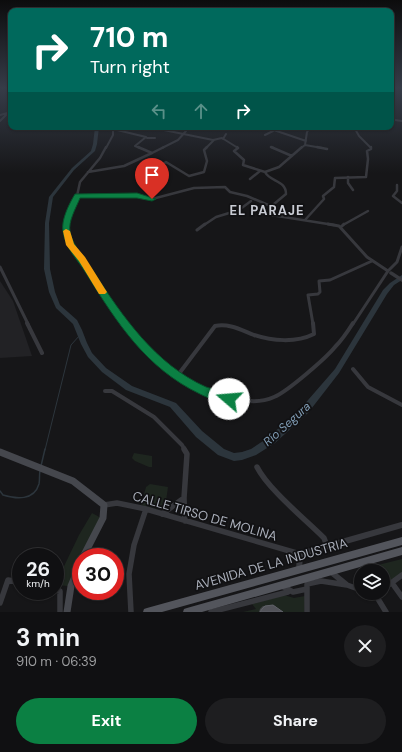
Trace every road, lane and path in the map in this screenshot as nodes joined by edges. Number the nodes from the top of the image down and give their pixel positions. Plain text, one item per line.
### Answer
1 (394, 120) dead end
2 (402, 121) edge
3 (113, 130) edge
4 (120, 130) edge
5 (164, 130) edge
6 (185, 130) edge
7 (309, 130) edge
8 (356, 130) edge
9 (273, 131) joint
10 (184, 134) junction
11 (226, 134) dead end
12 (266, 135) dead end
13 (147, 138) junction
14 (156, 138) dead end
15 (293, 138) junction
16 (223, 139) junction
17 (214, 140) junction
18 (288, 141) dead end
19 (306, 141) junction
20 (305, 145) junction
21 (271, 147) dead end
22 (327, 149) dead end
23 (152, 153) junction
24 (292, 156) junction
25 (260, 171) junction
26 (88, 172) junction
27 (265, 172) junction
28 (148, 173) dead end
29 (348, 177) junction
30 (250, 179) dead end
31 (397, 185) dead end
32 (353, 190) dead end
33 (77, 196) junction
34 (251, 201) dead end
35 (402, 203) edge
36 (273, 207) junction
37 (368, 211) dead end
38 (305, 220) junction
39 (341, 227) junction
40 (197, 230) dead end
41 (402, 247) edge
42 (372, 261) junction
43 (0, 267) edge
44 (389, 272) junction
45 (402, 280) edge
46 (42, 353) dead end
47 (353, 370) dead end
48 (178, 375) junction
49 (105, 391) dead end
50 (402, 405) edge
51 (0, 452) edge
52 (257, 467) dead end
53 (184, 498) junction
54 (104, 504) junction
55 (146, 509) junction
56 (162, 514) junction
57 (185, 521) junction
58 (402, 525) edge
59 (402, 541) edge
60 (327, 546) junction
61 (88, 548) edge
62 (402, 551) edge
63 (300, 554) junction
64 (299, 570) junction
65 (330, 572) junction
66 (402, 575) edge
67 (12, 581) edge
68 (392, 583) joint
69 (72, 584) edge
70 (306, 584) junction
71 (347, 585) junction
72 (284, 588) junction
73 (354, 588) edge
74 (402, 597) edge
75 (61, 600) edge
76 (378, 600) edge
77 (0, 603) edge
78 (60, 612) edge
79 (67, 612) edge
80 (131, 612) edge
81 (147, 612) edge
82 (187, 612) edge
83 (212, 612) edge
84 (307, 612) edge
85 (386, 612) edge

1 - 2 street
3 - 26 street
4 - 13 street
5 - 10 street
6 - 10 street
7 - 19 street
8 - 29 street
9 - 12 street
9 - 15 street
10 - 17 street
10 - 23 street
11 - 16 street
13 - 14 street
13 - 23 street
15 - 18 street
15 - 19 street
16 - 17 street
16 - 25 street
17 - 28 street
19 - 20 street
20 - 22 street
20 - 24 street
21 - 24 street
23 - 26 street
24 - 27 street
25 - 27 street
25 - 30 street
26 - 33 street
27 - 36 street
29 - 32 street
29 - 38 street
31 - 35 street
33 - 36 street
33 - 48 street
34 - 40 street
36 - 38 street
37 - 39 street
38 - 39 street
39 - 42 street
41 - 44 street
42 - 44 street
42 - 48 street
43 - 46 street
44 - 45 street
44 - 48 street
47 - 50 street
49 - 53 street
51 - 54 main road
52 - 60 street
53 - 56 street
53 - 57 street
54 - 55 street, CALLE TIRSO DE MOLINA
54 - 61 main road
55 - 56 street, CALLE TIRSO DE MOLINA
55 - 80 street
56 - 57 street, CALLE TIRSO DE MOLINA
57 - 63 street, CALLE TIRSO DE MOLINA
58 - 60 street
59 - 64 main road, AVENIDA DE LA INDUSTRIA
60 - 63 street
62 - 65 main road, AVENIDA DE LA INDUSTRIA
63 - 64 street
64 - 70 street
64 - 81 main road, AVENIDA DE LA INDUSTRIA
65 - 70 main road, AVENIDA DE LA INDUSTRIA
65 - 71 street
66 - 68 street
67 - 77 street
68 - 74 street
69 - 79 main road
70 - 71 street
70 - 72 main road, AVENIDA DE LA INDUSTRIA
70 - 84 street
71 - 73 street
72 - 82 main road, AVENIDA DE LA INDUSTRIA
72 - 83 street
75 - 78 street
76 - 85 street

